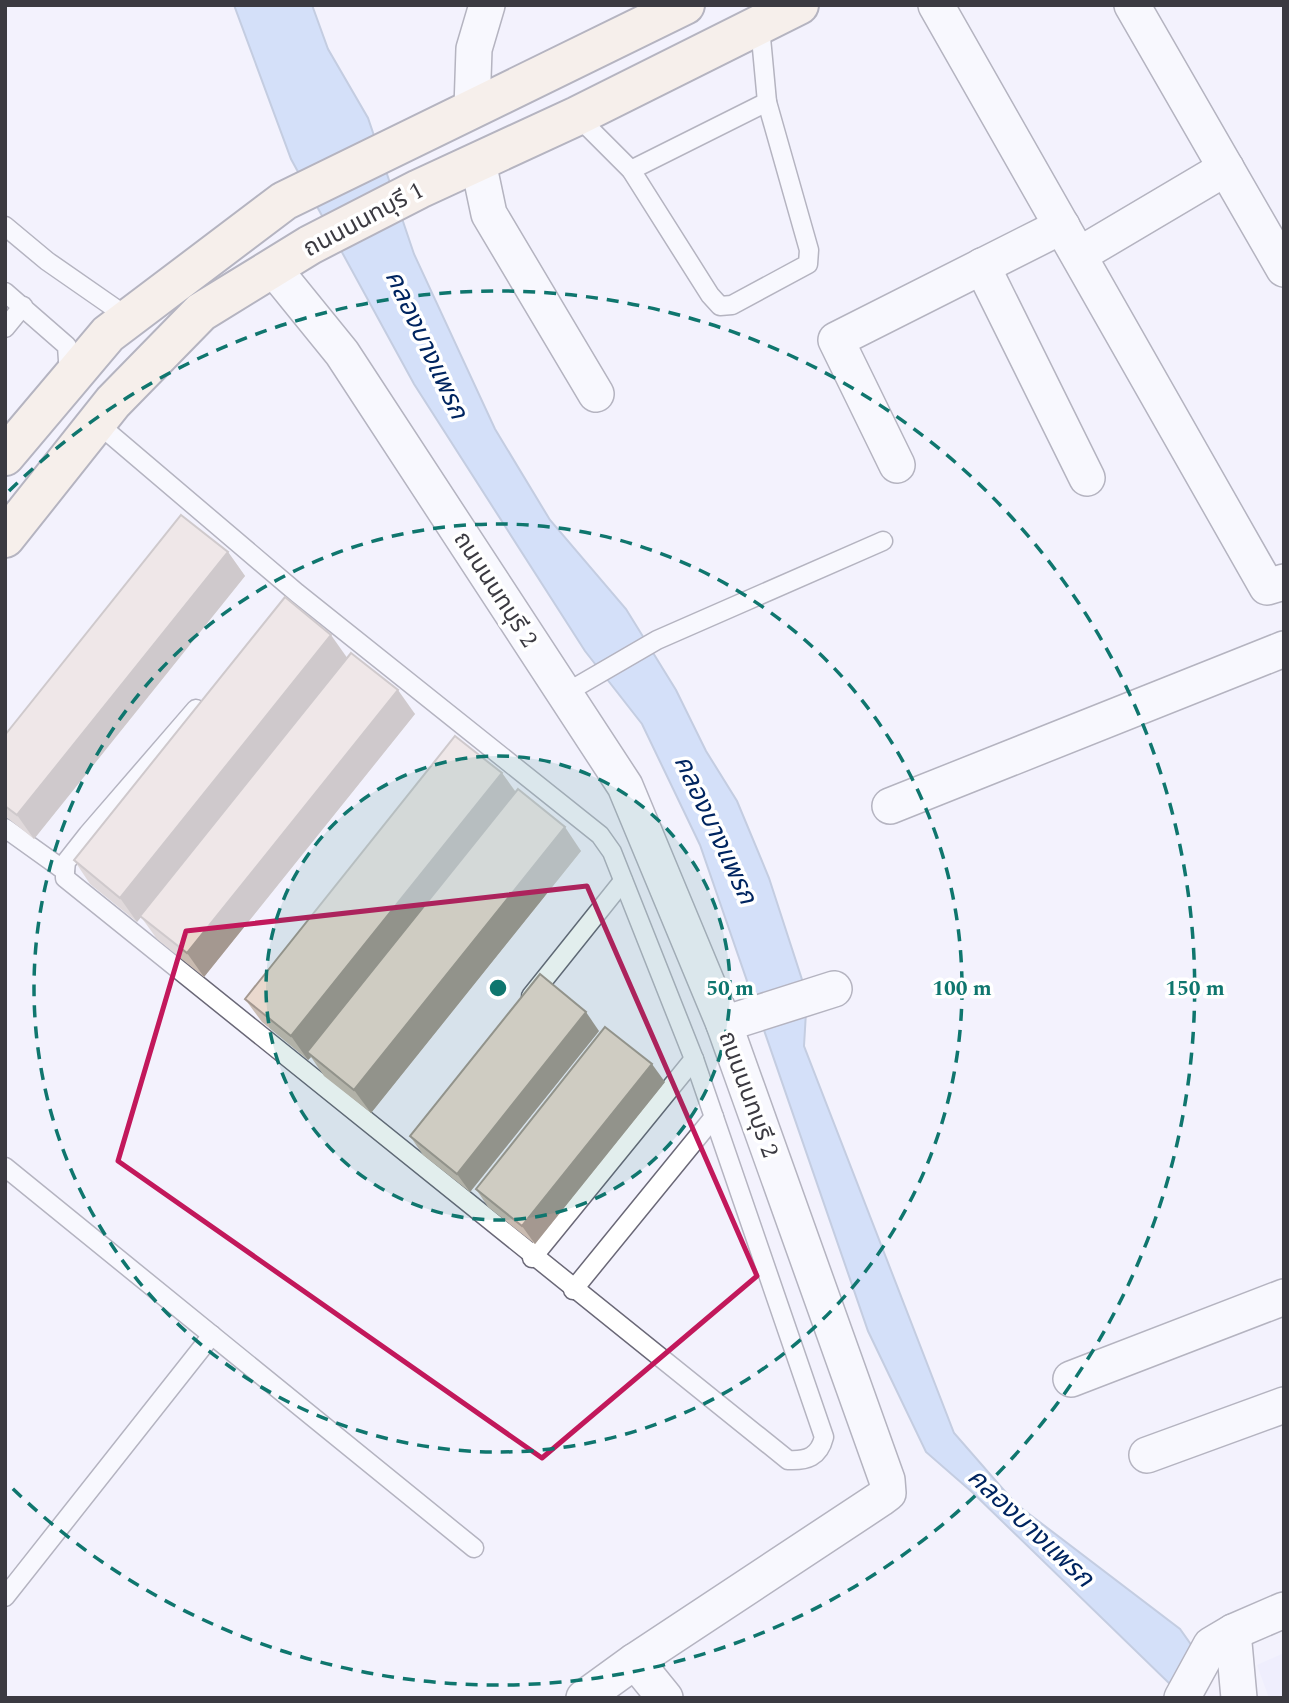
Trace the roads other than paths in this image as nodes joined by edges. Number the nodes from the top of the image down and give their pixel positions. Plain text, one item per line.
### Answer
1 (487, 5) edge
2 (685, 5) edge
3 (799, 5) edge
4 (936, 5) edge
5 (1132, 5) edge
6 (638, 16) edge
7 (760, 27) junction
8 (767, 102) junction
9 (472, 108) junction
10 (577, 116) junction
11 (478, 162) junction
12 (1226, 169) junction
13 (631, 170) junction
14 (5, 226) edge
15 (1062, 226) junction
16 (1079, 256) junction
17 (982, 266) junction
18 (273, 268) junction
19 (1284, 269) edge
20 (5, 292) edge
21 (23, 306) junction
22 (129, 318) junction
23 (5, 328) edge
24 (69, 380) junction
25 (596, 394) dead end
26 (96, 422) junction
27 (5, 455) edge
28 (897, 465) dead end
29 (1087, 478) dead end
30 (5, 538) edge
31 (883, 541) dead end
32 (1284, 582) edge
33 (1284, 649) edge
34 (564, 694) junction
35 (206, 698) edge
36 (890, 806) dead end
37 (5, 828) edge
38 (65, 871) junction
39 (623, 881) junction
40 (826, 991) dead end
41 (519, 1011) edge
42 (733, 1021) junction
43 (694, 1059) junction
44 (714, 1117) junction
45 (5, 1167) edge
46 (532, 1258) junction
47 (573, 1290) junction
48 (1284, 1297) edge
49 (212, 1335) junction
50 (1071, 1379) dead end
51 (1282, 1411) edge
52 (1147, 1455) dead end
53 (474, 1548) dead end
54 (5, 1597) edge
55 (1284, 1610) edge
56 (1220, 1640) junction
57 (635, 1661) junction
58 (584, 1698) edge
59 (665, 1698) edge
60 (1182, 1698) edge
61 (1239, 1698) edge

1 - 9 street
2 - 6 main road, ถนนนนทบุรี 1
3 - 7 main road, ถนนนนทบุรี 1
4 - 15 street
5 - 12 street
6 - 9 main road, ถนนนนทบุรี 1
7 - 8 lane
7 - 10 main road, ถนนนนทบุรี 1
8 - 13 lane
8 - 13 lane
9 - 22 main road, ถนนนนทบุรี 1
10 - 11 main road, ถนนนนทบุรี 1
10 - 13 lane
11 - 18 main road, ถนนนนทบุรี 1
11 - 25 street
12 - 16 street
12 - 19 street
14 - 22 lane
15 - 16 street
15 - 17 street
16 - 32 street
17 - 28 street
17 - 29 street
18 - 26 main road, ถนนนนทบุรี 1
18 - 34 street, ถนนนนทบุรี 2
20 - 21 lane
21 - 23 lane
21 - 24 lane
22 - 24 main road, ถนนนนทบุรี 1
24 - 27 main road, ถนนนนทบุรี 1
26 - 30 main road, ถนนนนทบุรี 1
26 - 39 lane
31 - 34 lane
33 - 36 street
34 - 42 street, ถนนนนทบุรี 2
35 - 38 lane
37 - 38 lane
38 - 46 lane
39 - 41 lane
39 - 43 lane
40 - 42 street
42 - 57 street, ถนนนนทบุรี 2
43 - 44 lane
43 - 46 lane
44 - 47 lane
44 - 47 lane
45 - 49 lane
46 - 47 lane
48 - 50 street
49 - 53 lane
49 - 54 lane
51 - 52 street
55 - 56 street
56 - 60 street
56 - 61 street
57 - 58 street, ถนนนนทบุรี 2
57 - 59 street

